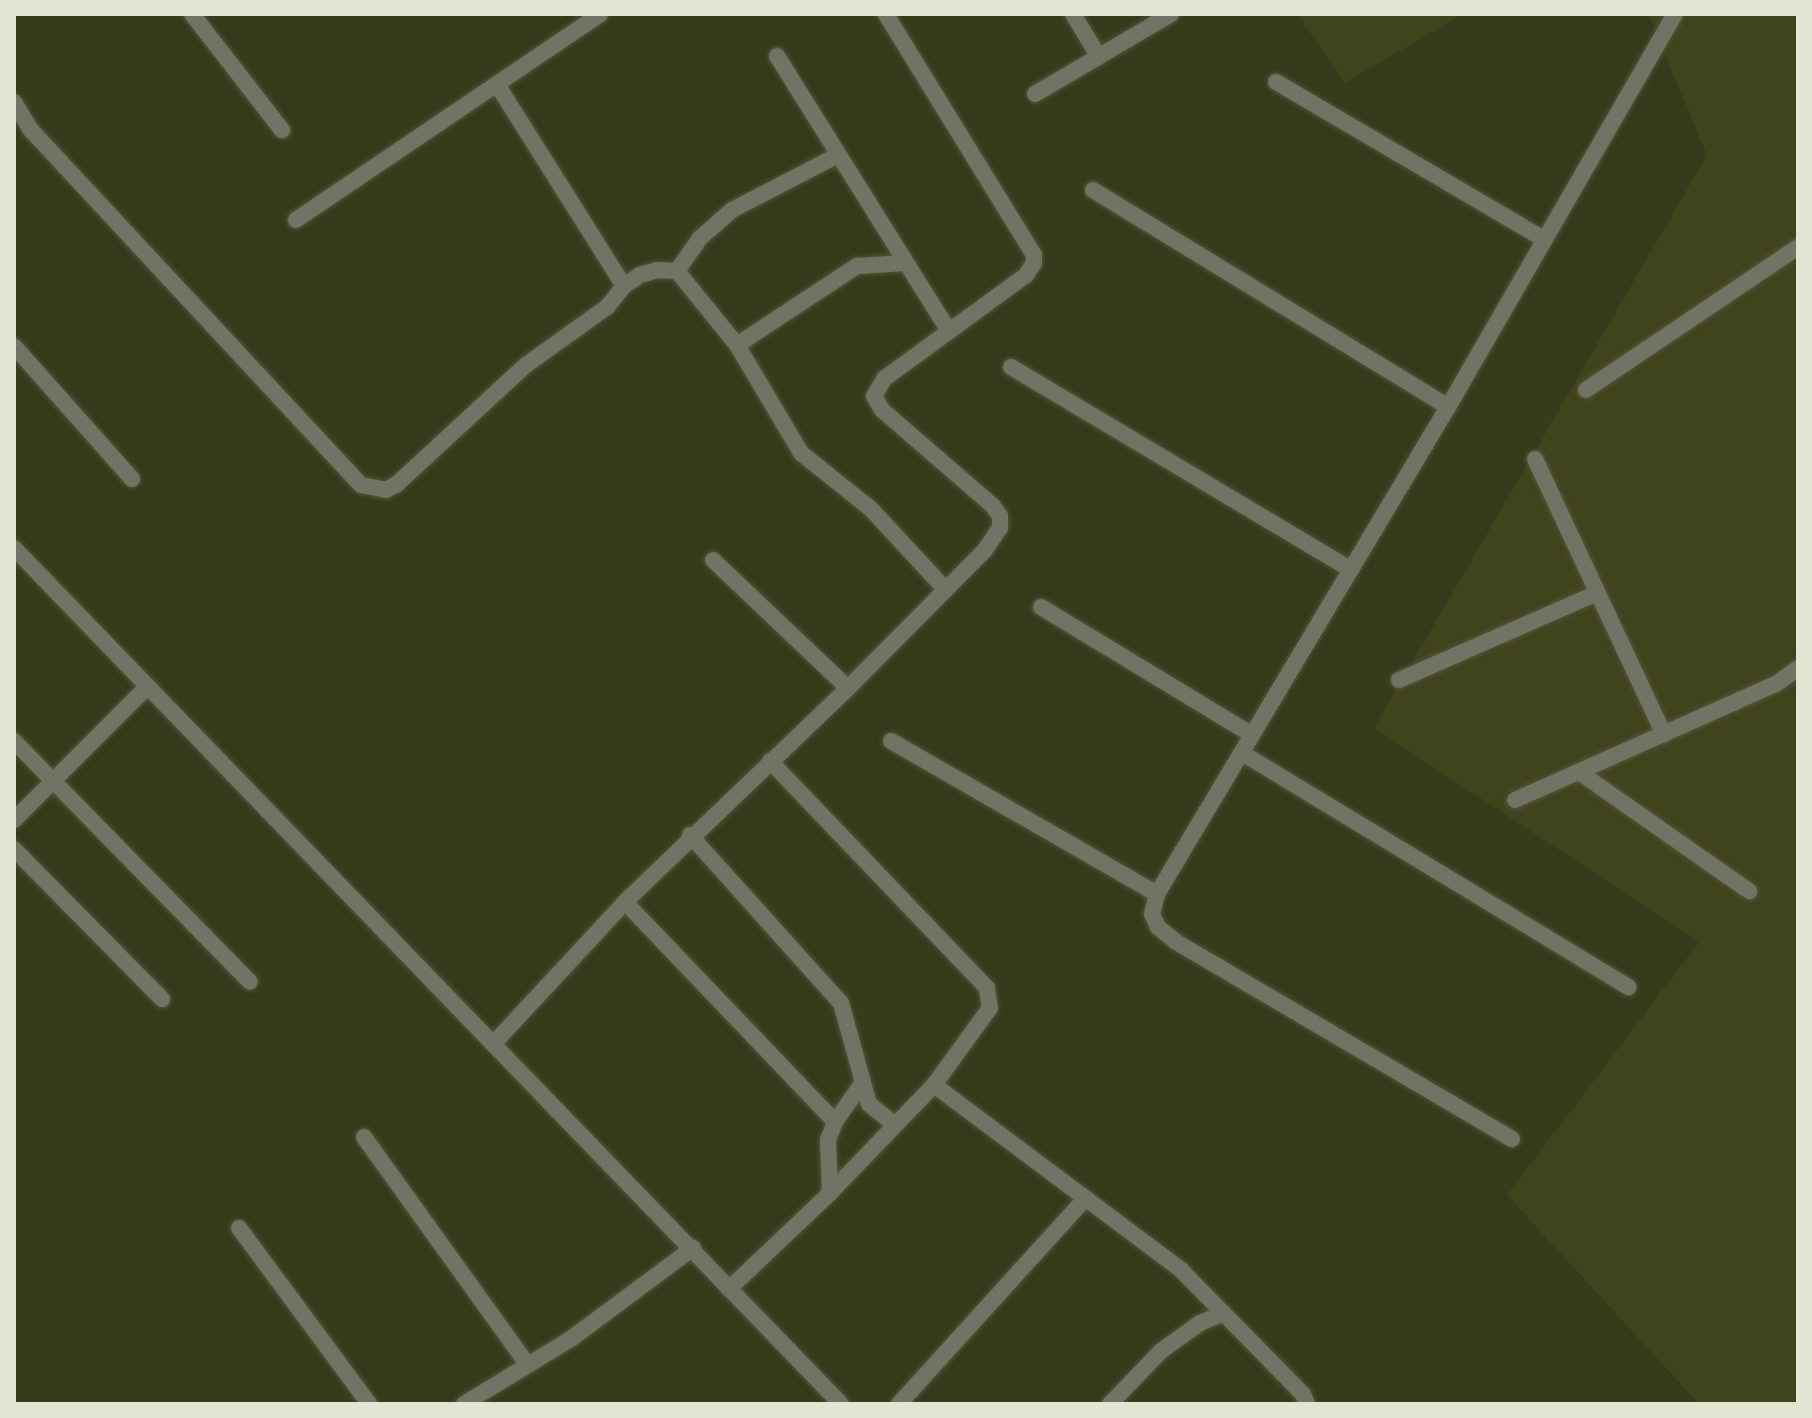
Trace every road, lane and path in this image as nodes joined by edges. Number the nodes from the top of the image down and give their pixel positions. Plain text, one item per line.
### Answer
1 (192, 14) edge
2 (600, 14) edge
3 (886, 14) edge
4 (1073, 14) edge
5 (1171, 14) edge
6 (1675, 14) edge
7 (777, 56) dead end
8 (1099, 57) junction
9 (1276, 82) dead end
10 (498, 86) junction
11 (1035, 94) dead end
12 (14, 102) edge
13 (282, 130) dead end
14 (838, 155) junction
15 (1093, 190) dead end
16 (296, 220) dead end
17 (1544, 239) junction
18 (1798, 247) edge
19 (906, 263) junction
20 (677, 271) junction
21 (624, 286) junction
22 (949, 331) junction
23 (737, 345) junction
24 (14, 346) edge
25 (1011, 367) dead end
26 (1586, 390) dead end
27 (1448, 407) junction
28 (1535, 459) dead end
29 (132, 479) dead end
30 (14, 548) edge
31 (713, 560) dead end
32 (1351, 570) junction
33 (946, 590) junction
34 (1597, 593) junction
35 (1041, 607) dead end
36 (1798, 668) edge
37 (1399, 680) dead end
38 (146, 688) junction
39 (848, 688) junction
40 (1664, 734) junction
41 (1252, 735) junction
42 (14, 741) edge
43 (891, 741) dead end
44 (1242, 753) junction
45 (770, 761) junction
46 (1579, 772) junction
47 (53, 781) junction
48 (1515, 800) dead end
49 (14, 820) edge
50 (690, 835) junction
51 (14, 849) edge
52 (1749, 891) dead end
53 (1157, 894) junction
54 (625, 902) junction
55 (250, 982) dead end
56 (1629, 987) dead end
57 (162, 999) dead end
58 (495, 1042) junction
59 (861, 1085) junction
60 (934, 1085) junction
61 (835, 1122) junction
62 (895, 1125) junction
63 (364, 1137) dead end
64 (1512, 1139) dead end
65 (830, 1193) junction
66 (1086, 1198) junction
67 (239, 1228) dead end
68 (693, 1248) junction
69 (729, 1289) junction
70 (1224, 1313) junction
71 (527, 1364) junction
72 (369, 1404) edge
73 (464, 1404) edge
74 (841, 1404) edge
75 (899, 1404) edge
76 (1110, 1404) edge
77 (1307, 1404) edge

1 - 13 street
2 - 10 street
3 - 22 street
4 - 8 street
5 - 8 street
6 - 17 street
7 - 14 street
8 - 11 street
9 - 17 street
10 - 16 street
10 - 21 street
12 - 21 street
14 - 19 street
14 - 20 street
15 - 27 street
17 - 27 street
18 - 26 street
19 - 22 street
19 - 23 street
20 - 21 street
20 - 23 street
22 - 33 street
23 - 33 street
24 - 29 street
25 - 32 street
27 - 32 street
28 - 34 street
30 - 38 street
31 - 39 street
32 - 41 street
33 - 39 street
34 - 37 street
34 - 40 street
35 - 41 street
36 - 40 street
38 - 47 street
38 - 58 street
39 - 45 street
40 - 46 street
41 - 44 street
42 - 47 street
43 - 53 street
44 - 53 street
44 - 56 street
45 - 50 street
45 - 60 street
46 - 48 street
46 - 52 street
47 - 49 street
47 - 55 street
50 - 54 street
50 - 59 street
51 - 57 street
53 - 64 street
54 - 58 street
54 - 61 street
58 - 68 street
59 - 61 street
59 - 62 street
60 - 62 street
60 - 66 street
61 - 65 street
62 - 65 street
63 - 71 street
65 - 69 street
66 - 70 street
66 - 75 street
67 - 72 street
68 - 69 street
68 - 71 street
69 - 74 street
70 - 76 street
70 - 77 street
71 - 73 street

